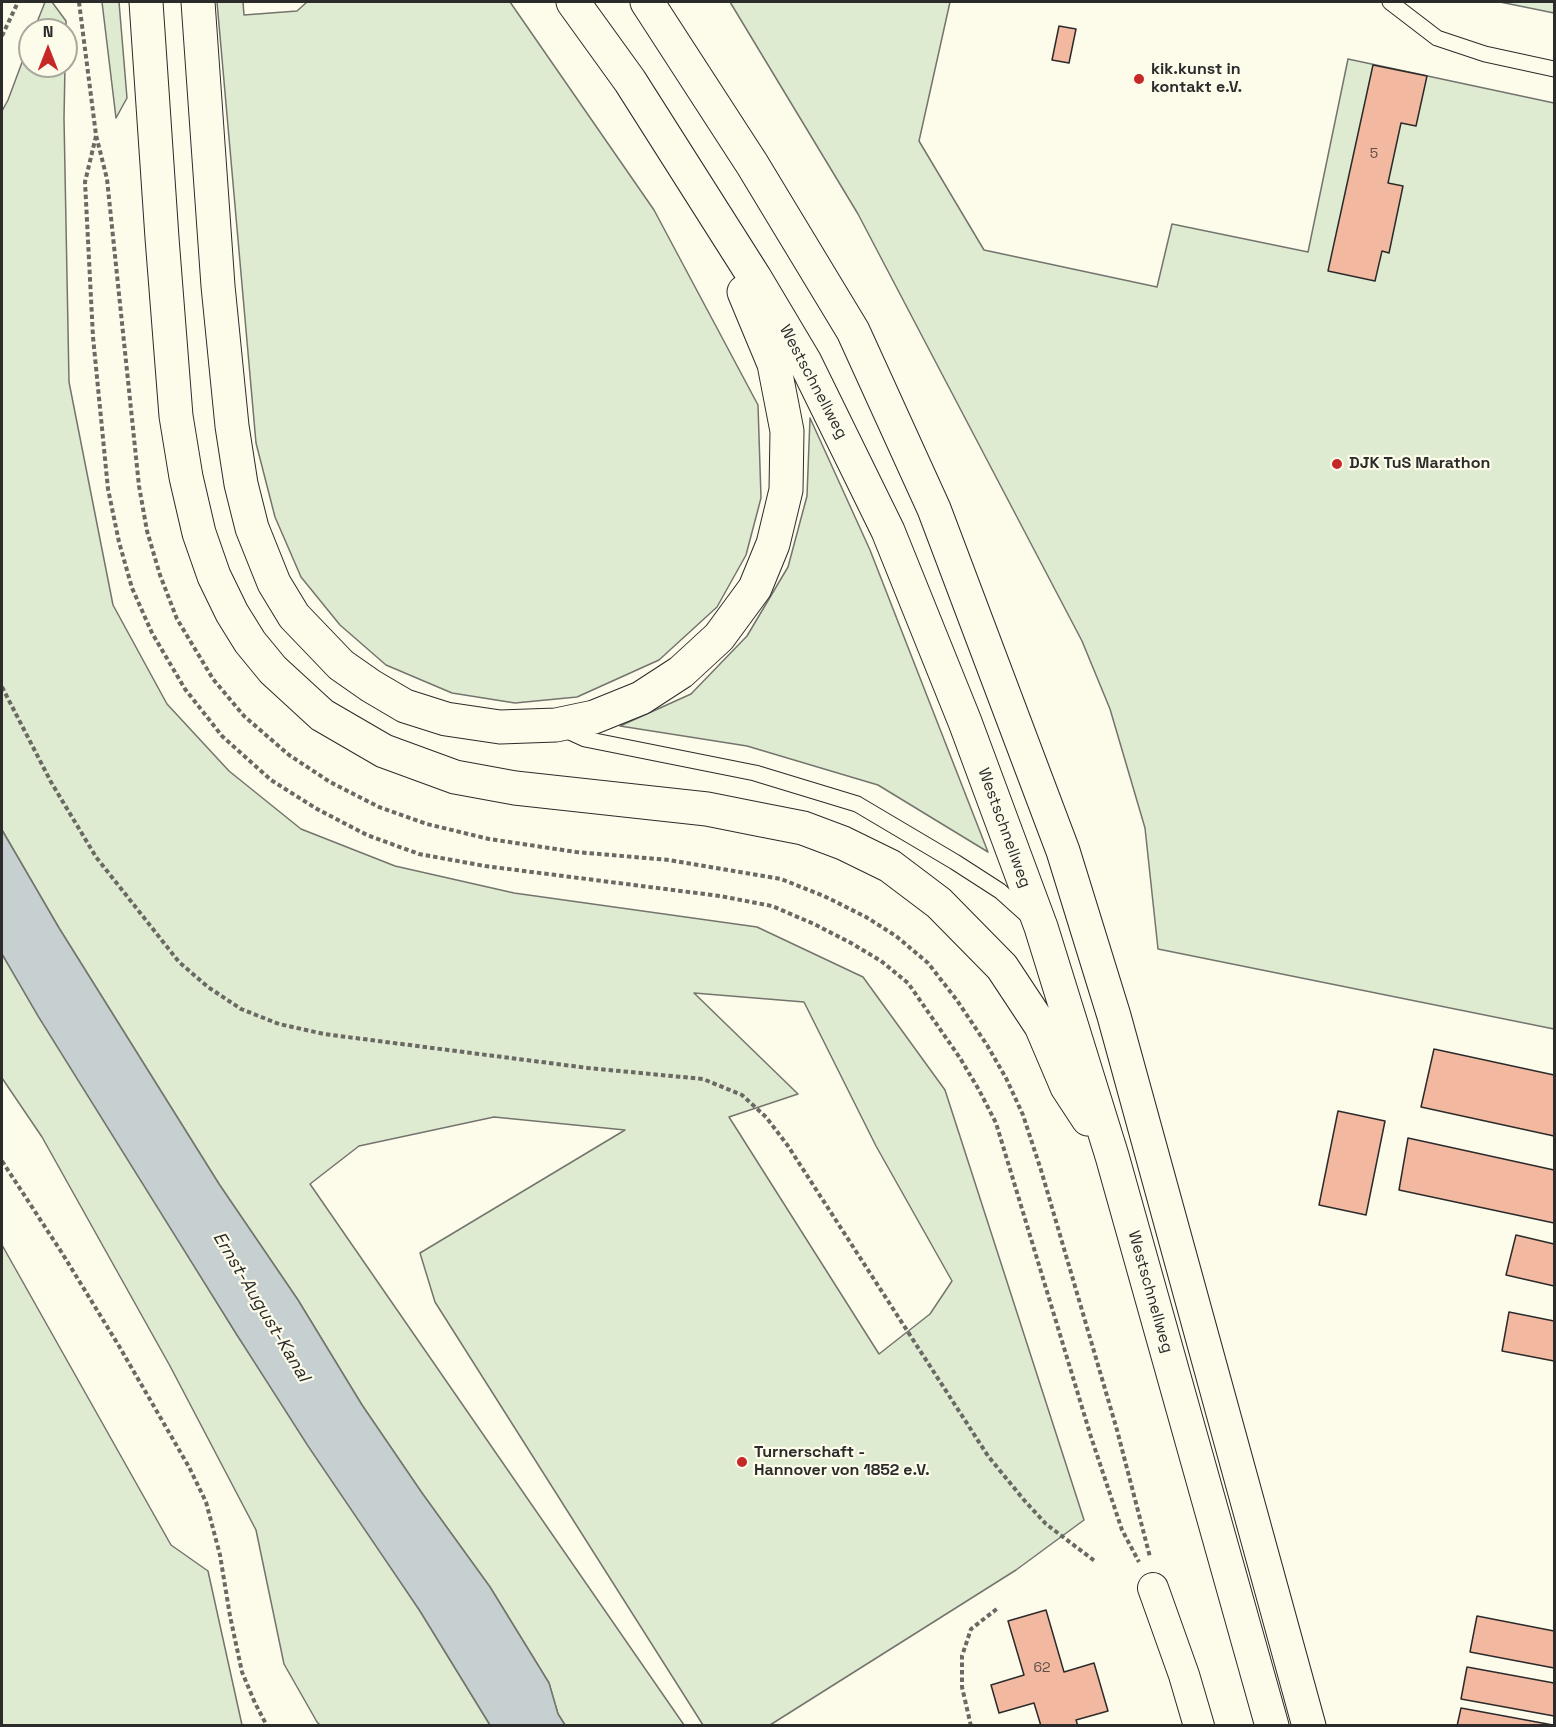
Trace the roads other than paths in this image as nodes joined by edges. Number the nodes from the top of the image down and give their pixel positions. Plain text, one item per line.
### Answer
1 (146, 2) edge
2 (198, 2) edge
3 (573, 2) edge
4 (647, 2) edge
5 (1390, 2) edge
6 (1554, 69) edge
7 (707, 202) junction
8 (556, 725) junction
9 (1041, 927) junction
10 (1112, 1156) junction
11 (1154, 1588) road end
12 (1199, 1725) edge
13 (1272, 1725) edge
14 (1309, 1725) edge

1 - 10 highway
2 - 8 highway
3 - 7 highway, Westschnellweg
4 - 14 highway
5 - 6 lane
7 - 8 highway
7 - 9 highway, Westschnellweg
8 - 9 lane
9 - 10 highway, Westschnellweg
10 - 13 highway, Westschnellweg
11 - 12 street

